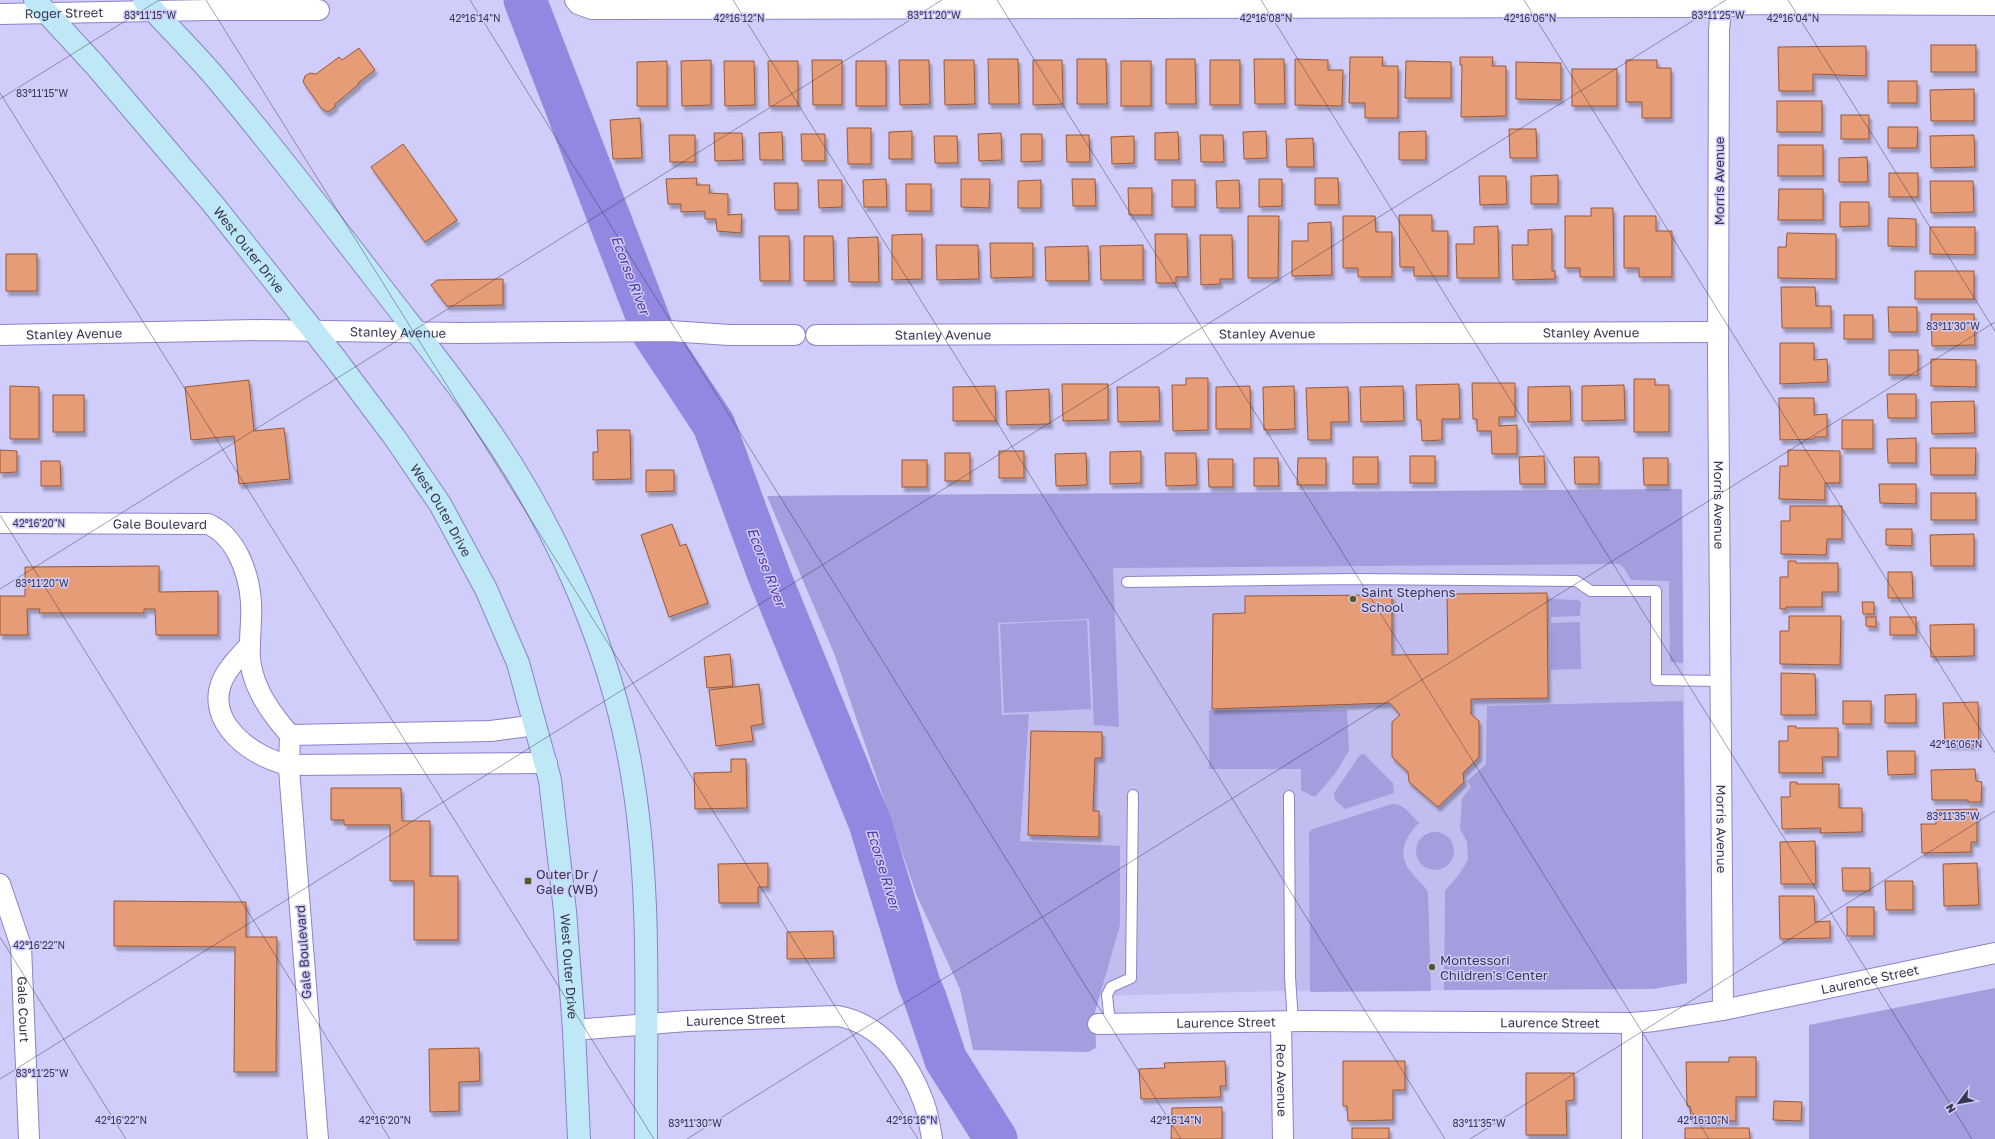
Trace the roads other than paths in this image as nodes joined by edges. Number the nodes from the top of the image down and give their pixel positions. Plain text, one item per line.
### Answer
1 (577, 2) edge
2 (1722, 3) edge
3 (1995, 5) edge
4 (150, 6) edge
5 (42, 7) edge
6 (319, 10) dead end
7 (0, 14) edge
8 (312, 331) junction
9 (415, 331) junction
10 (1718, 332) junction
11 (0, 335) edge
12 (795, 335) dead end
13 (816, 335) dead end
14 (0, 523) edge
15 (1127, 582) dead end
16 (250, 645) junction
17 (1720, 681) junction
18 (536, 726) junction
19 (290, 735) junction
20 (547, 763) junction
21 (289, 765) junction
22 (1133, 795) dead end
23 (1289, 796) dead end
24 (0, 884) edge
25 (1995, 953) edge
26 (1723, 1010) junction
27 (1287, 1022) junction
28 (1104, 1023) joint
29 (1632, 1023) junction
30 (645, 1025) junction
31 (574, 1030) junction
32 (29, 1139) edge
33 (318, 1139) edge
34 (579, 1139) edge
35 (646, 1139) edge
36 (932, 1139) edge
37 (1283, 1139) edge
38 (1632, 1139) edge

1 - 2 street
2 - 3 street
2 - 10 street, Morris Avenue
4 - 5 street, Roger Street
4 - 6 street, Roger Street
4 - 9 main road
5 - 7 street, Roger Street
5 - 8 main road, West Outer Drive
8 - 9 street, Stanley Avenue
8 - 11 street, Stanley Avenue
8 - 18 main road, West Outer Drive
9 - 12 street, Stanley Avenue
9 - 30 main road
10 - 13 street, Stanley Avenue
10 - 17 street, Morris Avenue
14 - 16 street, Gale Boulevard
15 - 17 lane
16 - 19 street, Gale Boulevard
16 - 21 street
17 - 26 street, Morris Avenue
18 - 19 street
18 - 20 main road, West Outer Drive
19 - 21 street, Gale Boulevard
20 - 21 street
20 - 31 main road, West Outer Drive
21 - 33 street, Gale Boulevard
22 - 28 lane
23 - 27 lane
24 - 32 street, Gale Court
25 - 26 street, Laurence Street
26 - 29 street, Laurence Street
27 - 28 street, Laurence Street
27 - 29 street, Laurence Street
27 - 37 street, Reo Avenue
29 - 38 street
30 - 31 street, Laurence Street
30 - 35 main road
30 - 36 street, Laurence Street
31 - 34 main road, West Outer Drive

